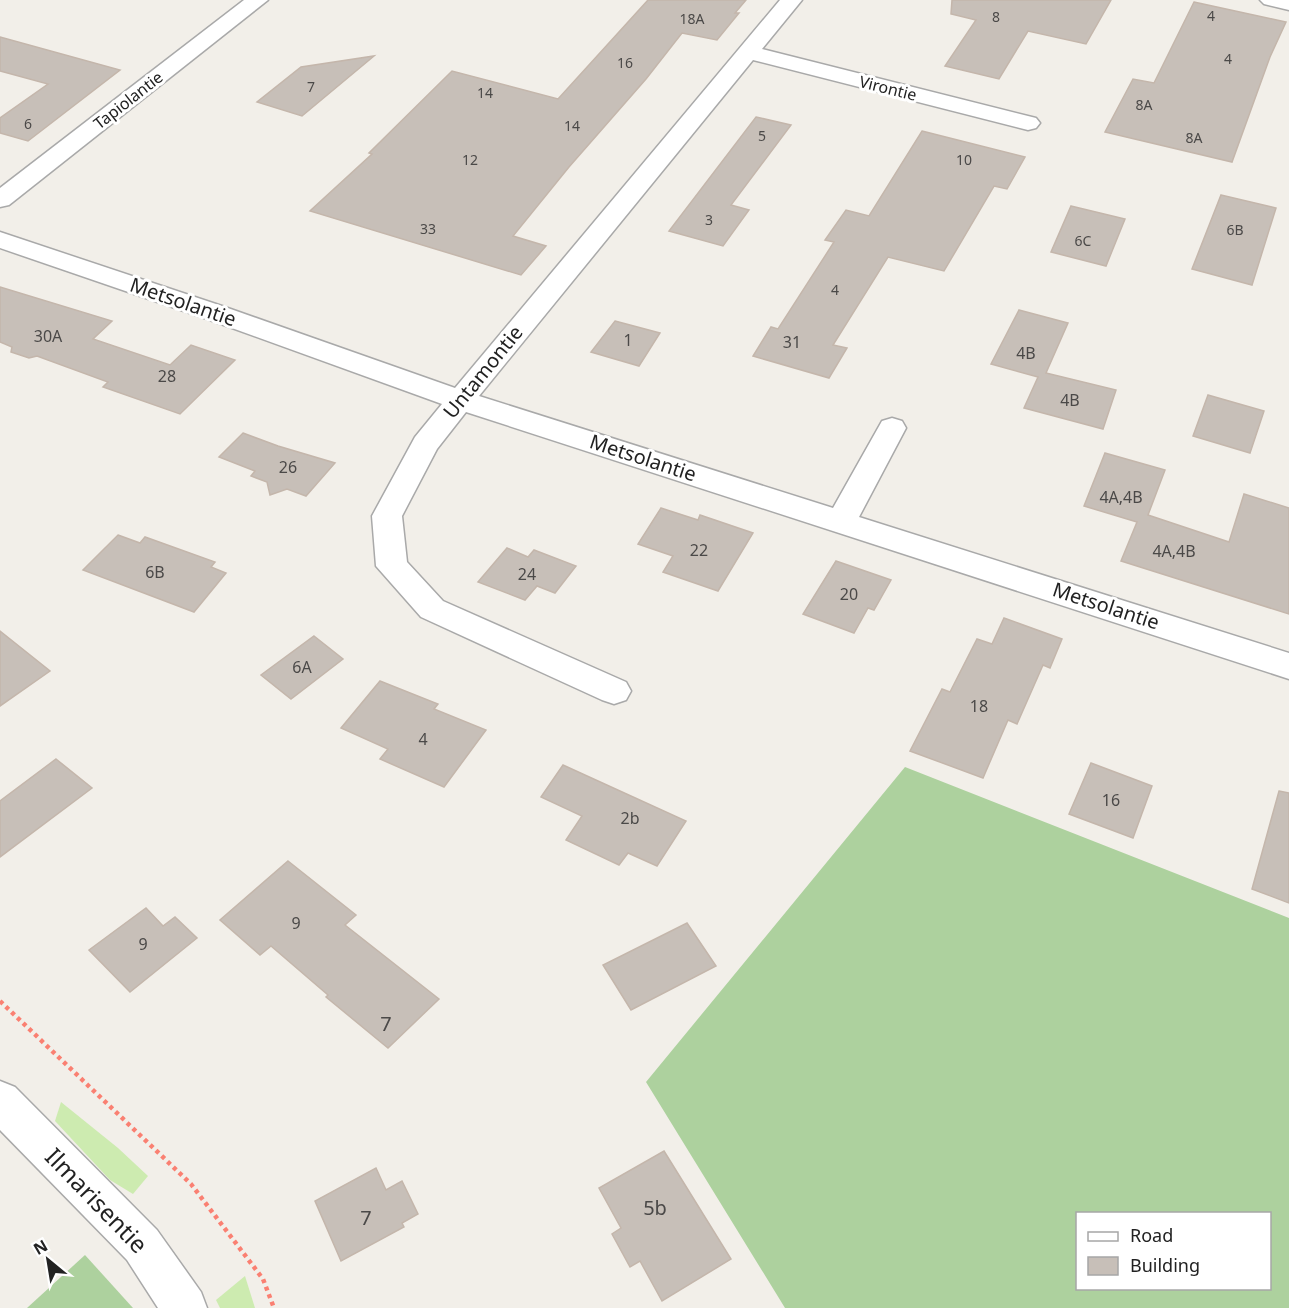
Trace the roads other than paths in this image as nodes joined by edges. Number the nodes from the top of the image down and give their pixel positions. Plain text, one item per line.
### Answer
1 (257, 0) edge
2 (791, 0) edge
3 (1271, 0) edge
4 (1289, 4) edge
5 (748, 52) junction
6 (1028, 123) dead end
7 (0, 200) edge
8 (0, 240) edge
9 (460, 400) junction
10 (892, 428) dead end
11 (841, 521) junction
12 (1289, 666) edge
13 (614, 691) dead end
14 (0, 1101) edge
15 (185, 1308) edge

1 - 7 street, Tapiolantie
2 - 5 street, Untamontie
3 - 4 street
5 - 6 street, Virontie
5 - 9 street, Untamontie
8 - 9 street, Metsolantie
9 - 11 street, Metsolantie
9 - 13 street, Untamontie
10 - 11 street
11 - 12 street, Metsolantie
14 - 15 street, Ilmarisentie

